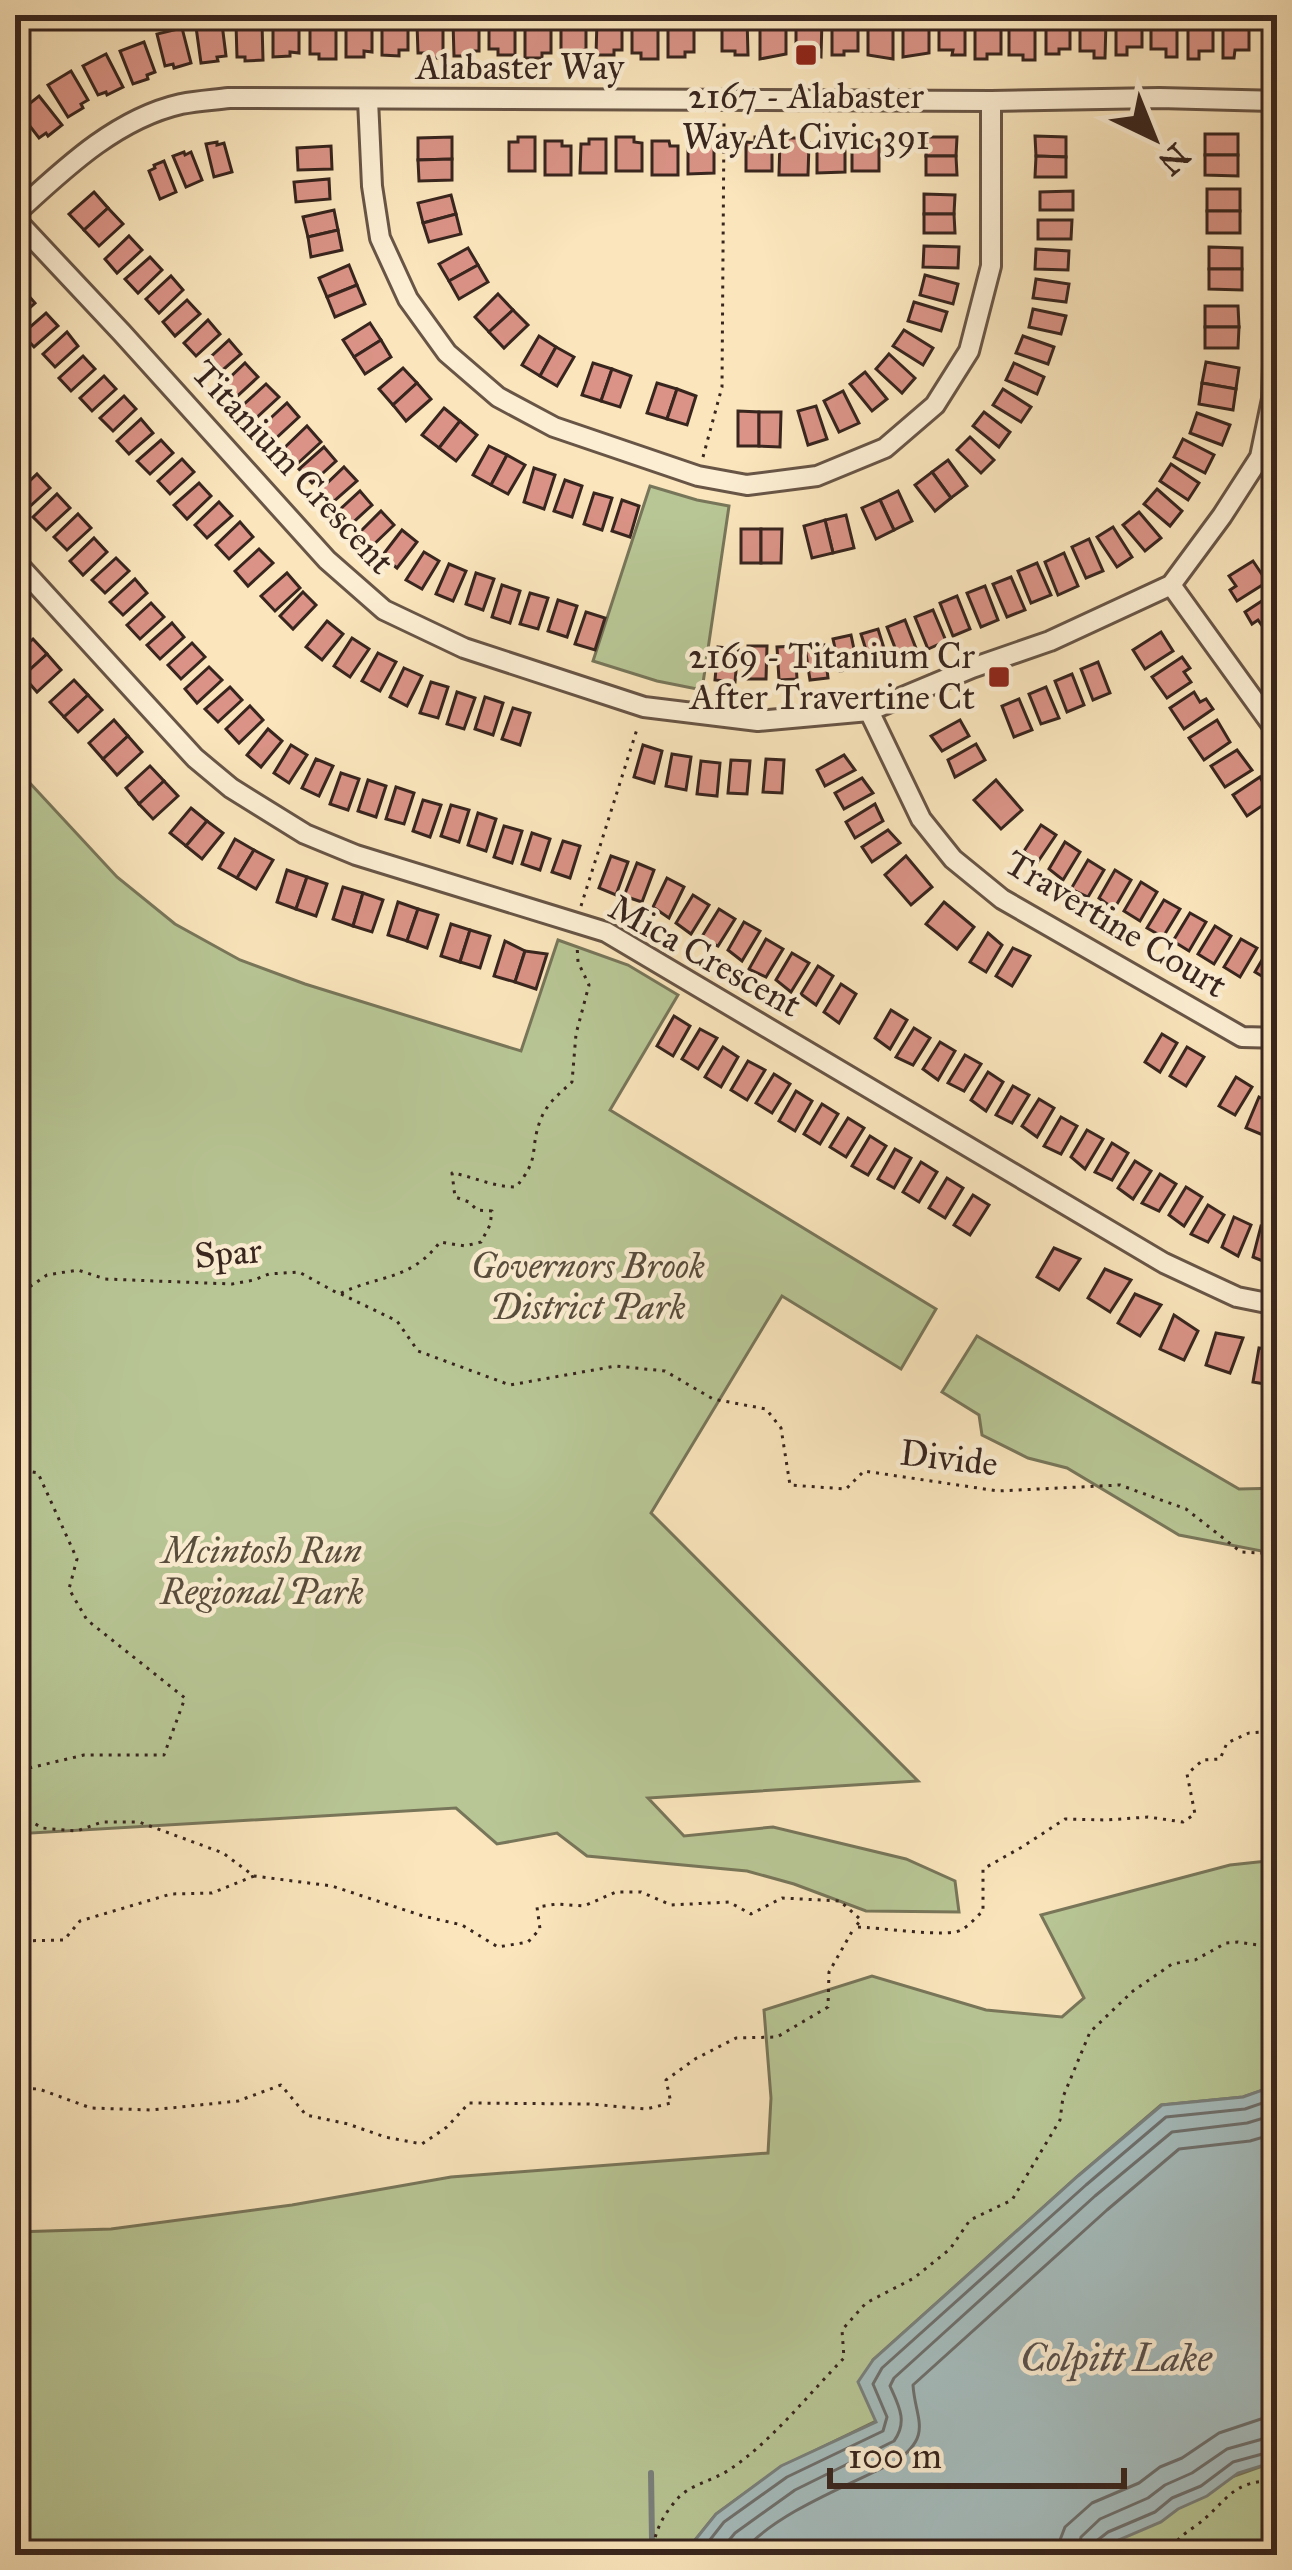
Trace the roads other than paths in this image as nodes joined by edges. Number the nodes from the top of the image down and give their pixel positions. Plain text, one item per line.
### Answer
1 (368, 100) junction
2 (991, 100) junction
3 (1277, 100) edge
4 (15, 217) edge
5 (1277, 235) edge
6 (15, 560) edge
7 (1171, 585) junction
8 (869, 711) junction
9 (1277, 731) edge
10 (1277, 1037) edge
11 (1277, 1305) edge

1 - 2 street, Alabaster Way
1 - 2 street
1 - 4 street, Alabaster Way
2 - 3 street, Alabaster Way
4 - 8 street, Titanium Crescent
5 - 7 street, Titanium Crescent
6 - 11 street, Mica Crescent
7 - 8 street, Titanium Crescent
7 - 9 street
8 - 10 street, Travertine Court

